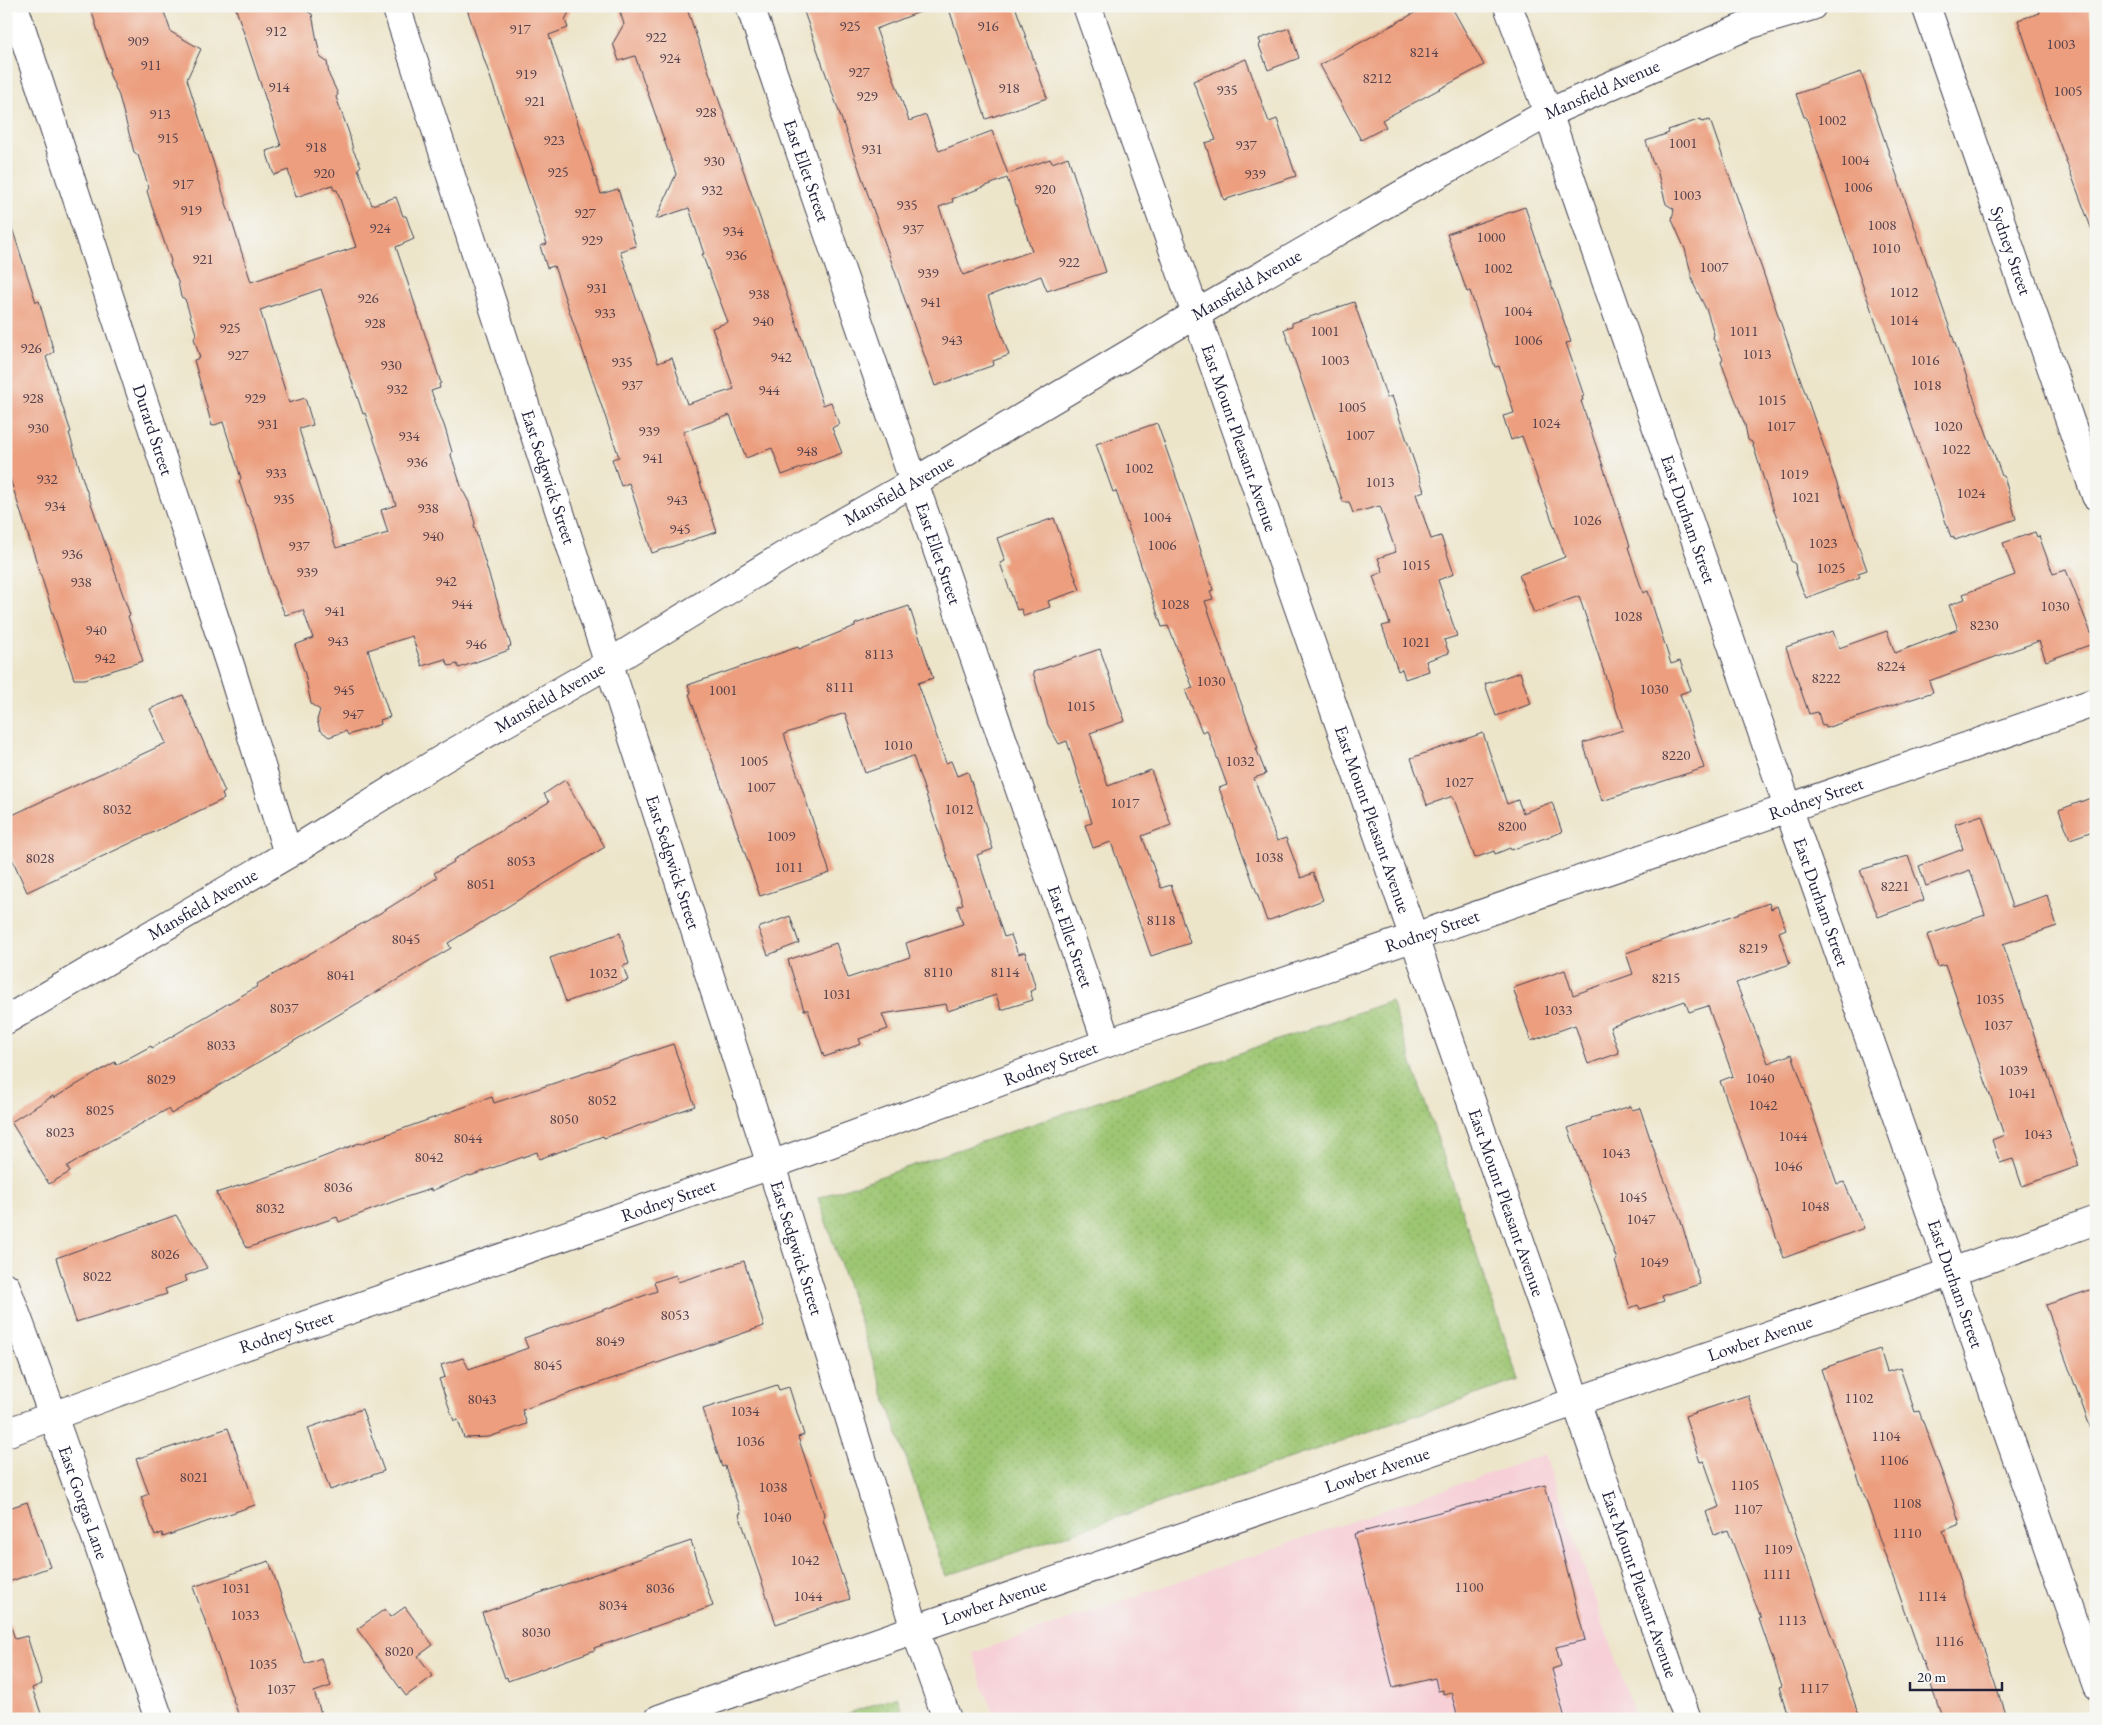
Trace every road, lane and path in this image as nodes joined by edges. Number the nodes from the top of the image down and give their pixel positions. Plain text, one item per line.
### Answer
1 (14, 6) edge
2 (396, 6) edge
3 (750, 6) edge
4 (1087, 6) edge
5 (1508, 6) edge
6 (1812, 6) edge
7 (1926, 6) edge
8 (1548, 113) junction
9 (1196, 314) junction
10 (914, 482) junction
11 (2096, 496) edge
12 (608, 664) junction
13 (2096, 702) edge
14 (1789, 810) junction
15 (288, 854) junction
16 (1414, 938) junction
17 (6, 1020) edge
18 (1107, 1044) junction
19 (772, 1165) junction
20 (2096, 1220) edge
21 (1952, 1272) junction
22 (6, 1287) edge
23 (1576, 1401) junction
24 (55, 1416) junction
25 (6, 1433) edge
26 (915, 1628) junction
27 (2096, 1684) edge
28 (159, 1719) edge
29 (659, 1719) edge
30 (947, 1719) edge
31 (1686, 1719) edge

1 - 15 street, Durard Street
2 - 12 street, East Sedgwick Street
3 - 10 street, East Ellet Street
4 - 9 street, East Mount Pleasant Avenue
5 - 8 street, East Durham Street
6 - 8 street, Mansfield Avenue
7 - 11 street, Sydney Street
8 - 9 street, Mansfield Avenue
8 - 14 street, East Durham Street
9 - 10 street, Mansfield Avenue
9 - 16 street, East Mount Pleasant Avenue
10 - 12 street, Mansfield Avenue
10 - 18 street, East Ellet Street
12 - 15 street, Mansfield Avenue
12 - 19 street, East Sedgwick Street
13 - 14 street, Rodney Street
14 - 16 street, Rodney Street
14 - 21 street, East Durham Street
15 - 17 street, Mansfield Avenue
16 - 18 street, Rodney Street
16 - 23 street, East Mount Pleasant Avenue
18 - 19 street, Rodney Street
19 - 24 street, Rodney Street
19 - 26 street, East Sedgwick Street
20 - 21 street, Lowber Avenue
21 - 23 street, Lowber Avenue
21 - 27 street, East Durham Street
22 - 24 street, East Gorgas Lane
23 - 26 street, Lowber Avenue
23 - 31 street, East Mount Pleasant Avenue
24 - 25 street, Rodney Street
24 - 28 street, East Gorgas Lane
26 - 29 street, Lowber Avenue
26 - 30 street, East Sedgwick Street

